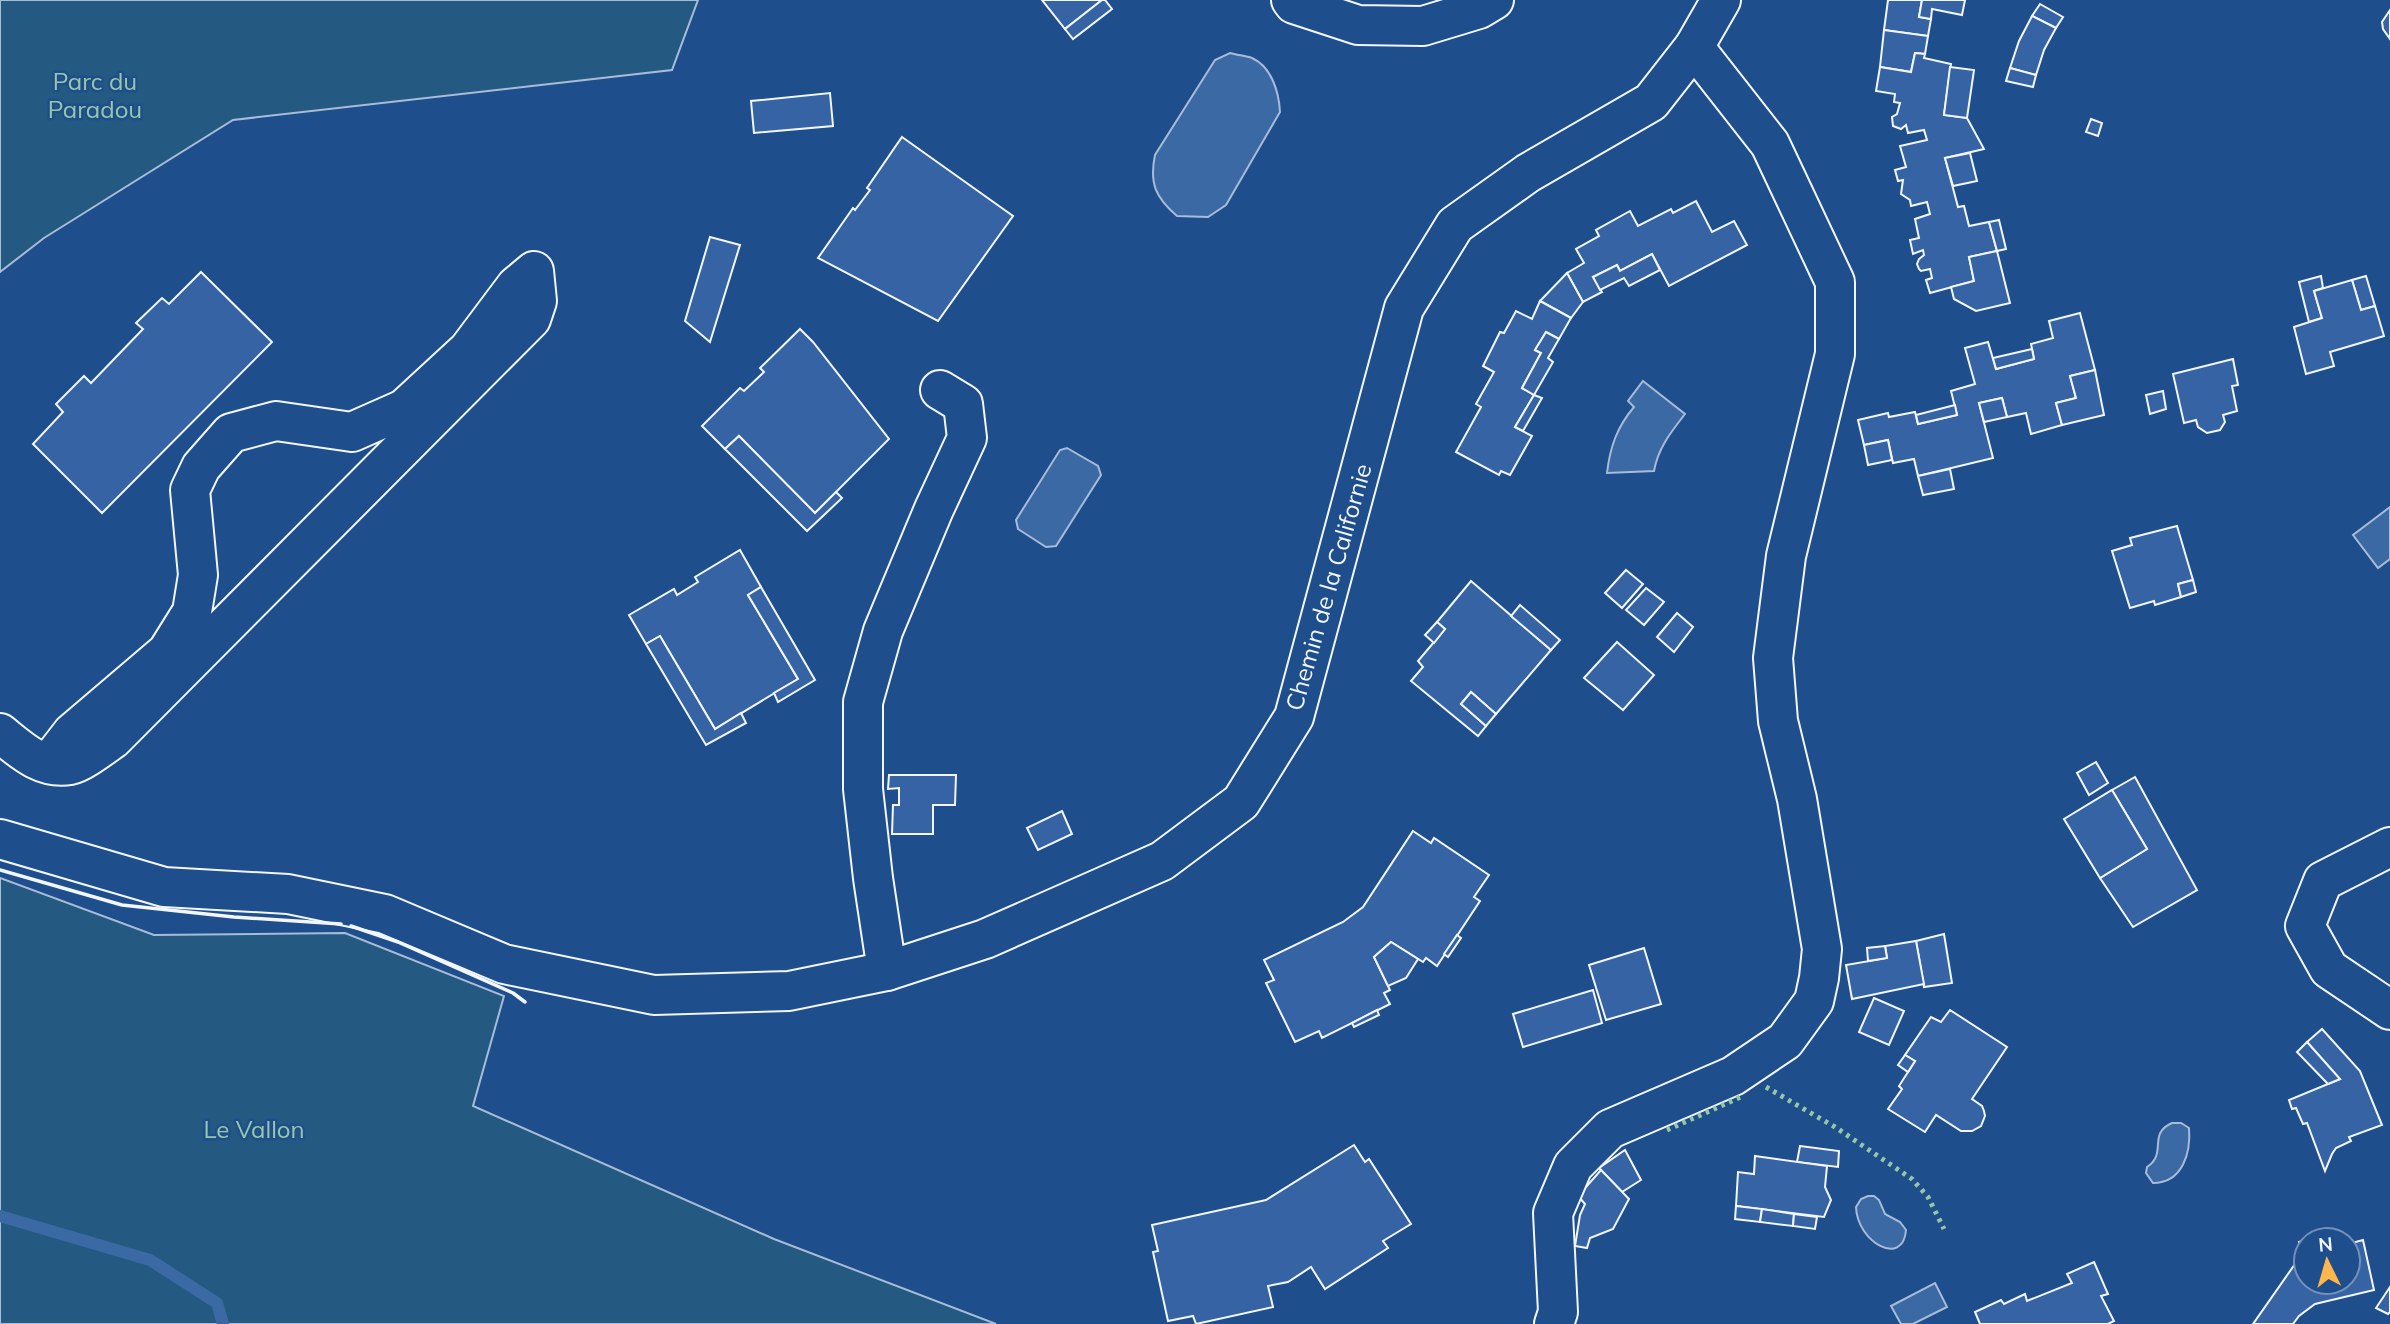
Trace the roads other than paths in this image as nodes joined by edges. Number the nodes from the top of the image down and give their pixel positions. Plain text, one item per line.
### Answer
1 (1291, 0) edge
2 (1494, 0) edge
3 (1721, 0) edge
4 (1694, 47) junction
5 (940, 390) dead end
6 (0, 733) edge
7 (48, 764) junction
8 (0, 839) edge
9 (2390, 847) edge
10 (887, 971) junction
11 (2390, 1010) edge
12 (1554, 1324) edge

1 - 2 street
3 - 4 street, Chemin de la Californie
4 - 10 street, Chemin de la Californie
4 - 12 street
5 - 10 street
6 - 7 street
7 - 7 street
8 - 10 street, Chemin de la Californie
9 - 11 street

